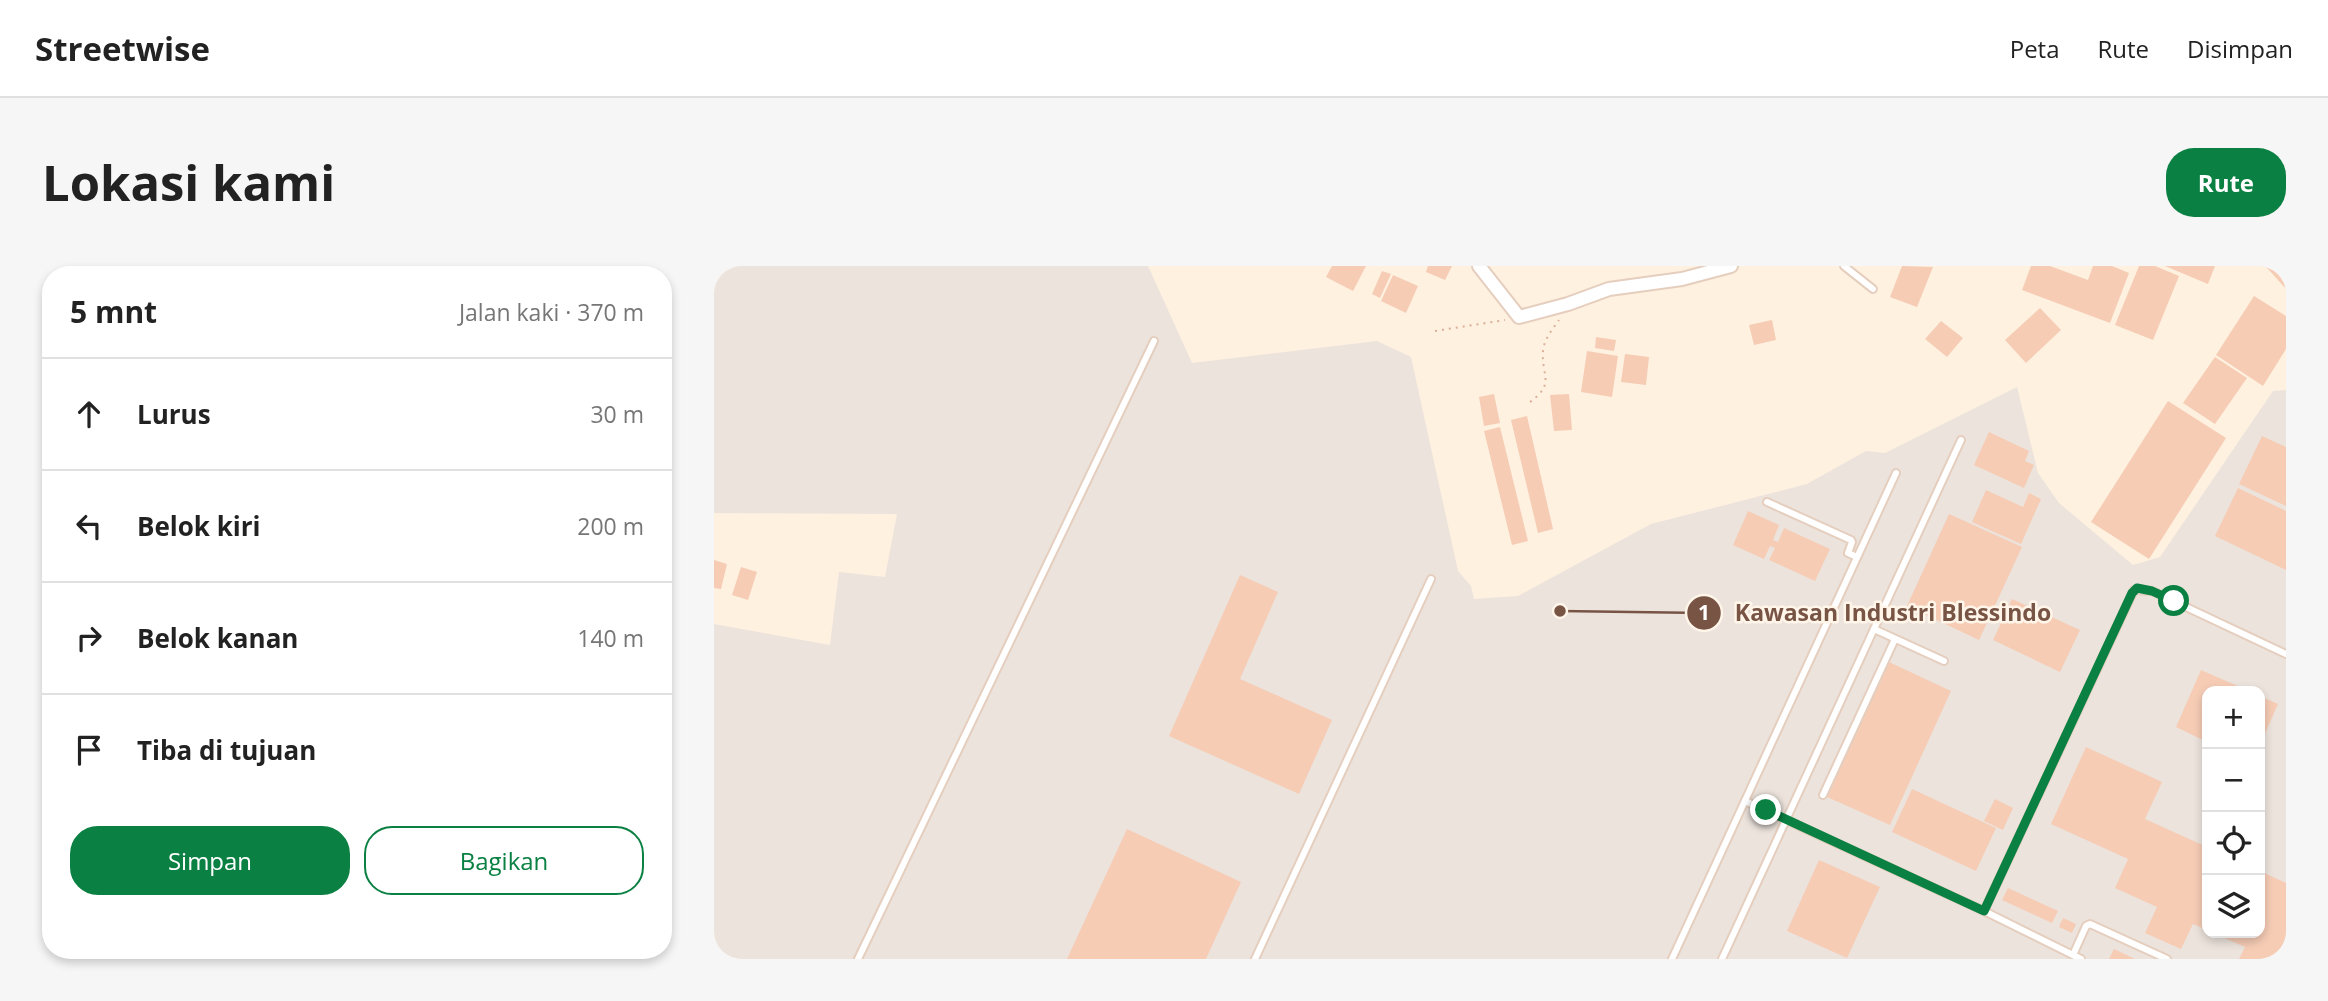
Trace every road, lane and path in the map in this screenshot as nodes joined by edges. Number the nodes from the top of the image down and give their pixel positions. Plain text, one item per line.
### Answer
1 (1479, 266) edge
2 (1731, 266) edge
3 (1844, 266) edge
4 (1873, 289) dead end
5 (1568, 304) junction
6 (1519, 317) junction
7 (1435, 331) dead end
8 (1154, 341) dead end
9 (1530, 402) dead end
10 (1961, 440) dead end
11 (1896, 473) dead end
12 (1767, 502) dead end
13 (1857, 557) junction
14 (1431, 579) dead end
15 (1874, 629) junction
16 (1895, 639) junction
17 (2286, 654) edge
18 (1944, 661) dead end
19 (1823, 795) dead end
20 (1745, 801) junction
21 (1786, 819) junction
22 (1984, 911) junction
23 (714, 954) edge
24 (2073, 955) junction
25 (724, 959) edge
26 (858, 959) edge
27 (1255, 959) edge
28 (1672, 959) edge
29 (1722, 959) edge
30 (2081, 959) edge
31 (2167, 959) edge

1 - 6 street
2 - 5 street
3 - 4 lane
5 - 6 street
5 - 9 path
6 - 7 path
8 - 26 lane
10 - 15 lane
11 - 13 lane
12 - 13 lane
13 - 20 lane
14 - 27 lane
15 - 16 lane
15 - 21 lane
16 - 18 lane
16 - 19 lane
17 - 22 lane
20 - 21 lane
20 - 28 lane
21 - 22 lane
21 - 29 lane
22 - 24 lane
23 - 25 lane
24 - 30 lane
24 - 31 lane

